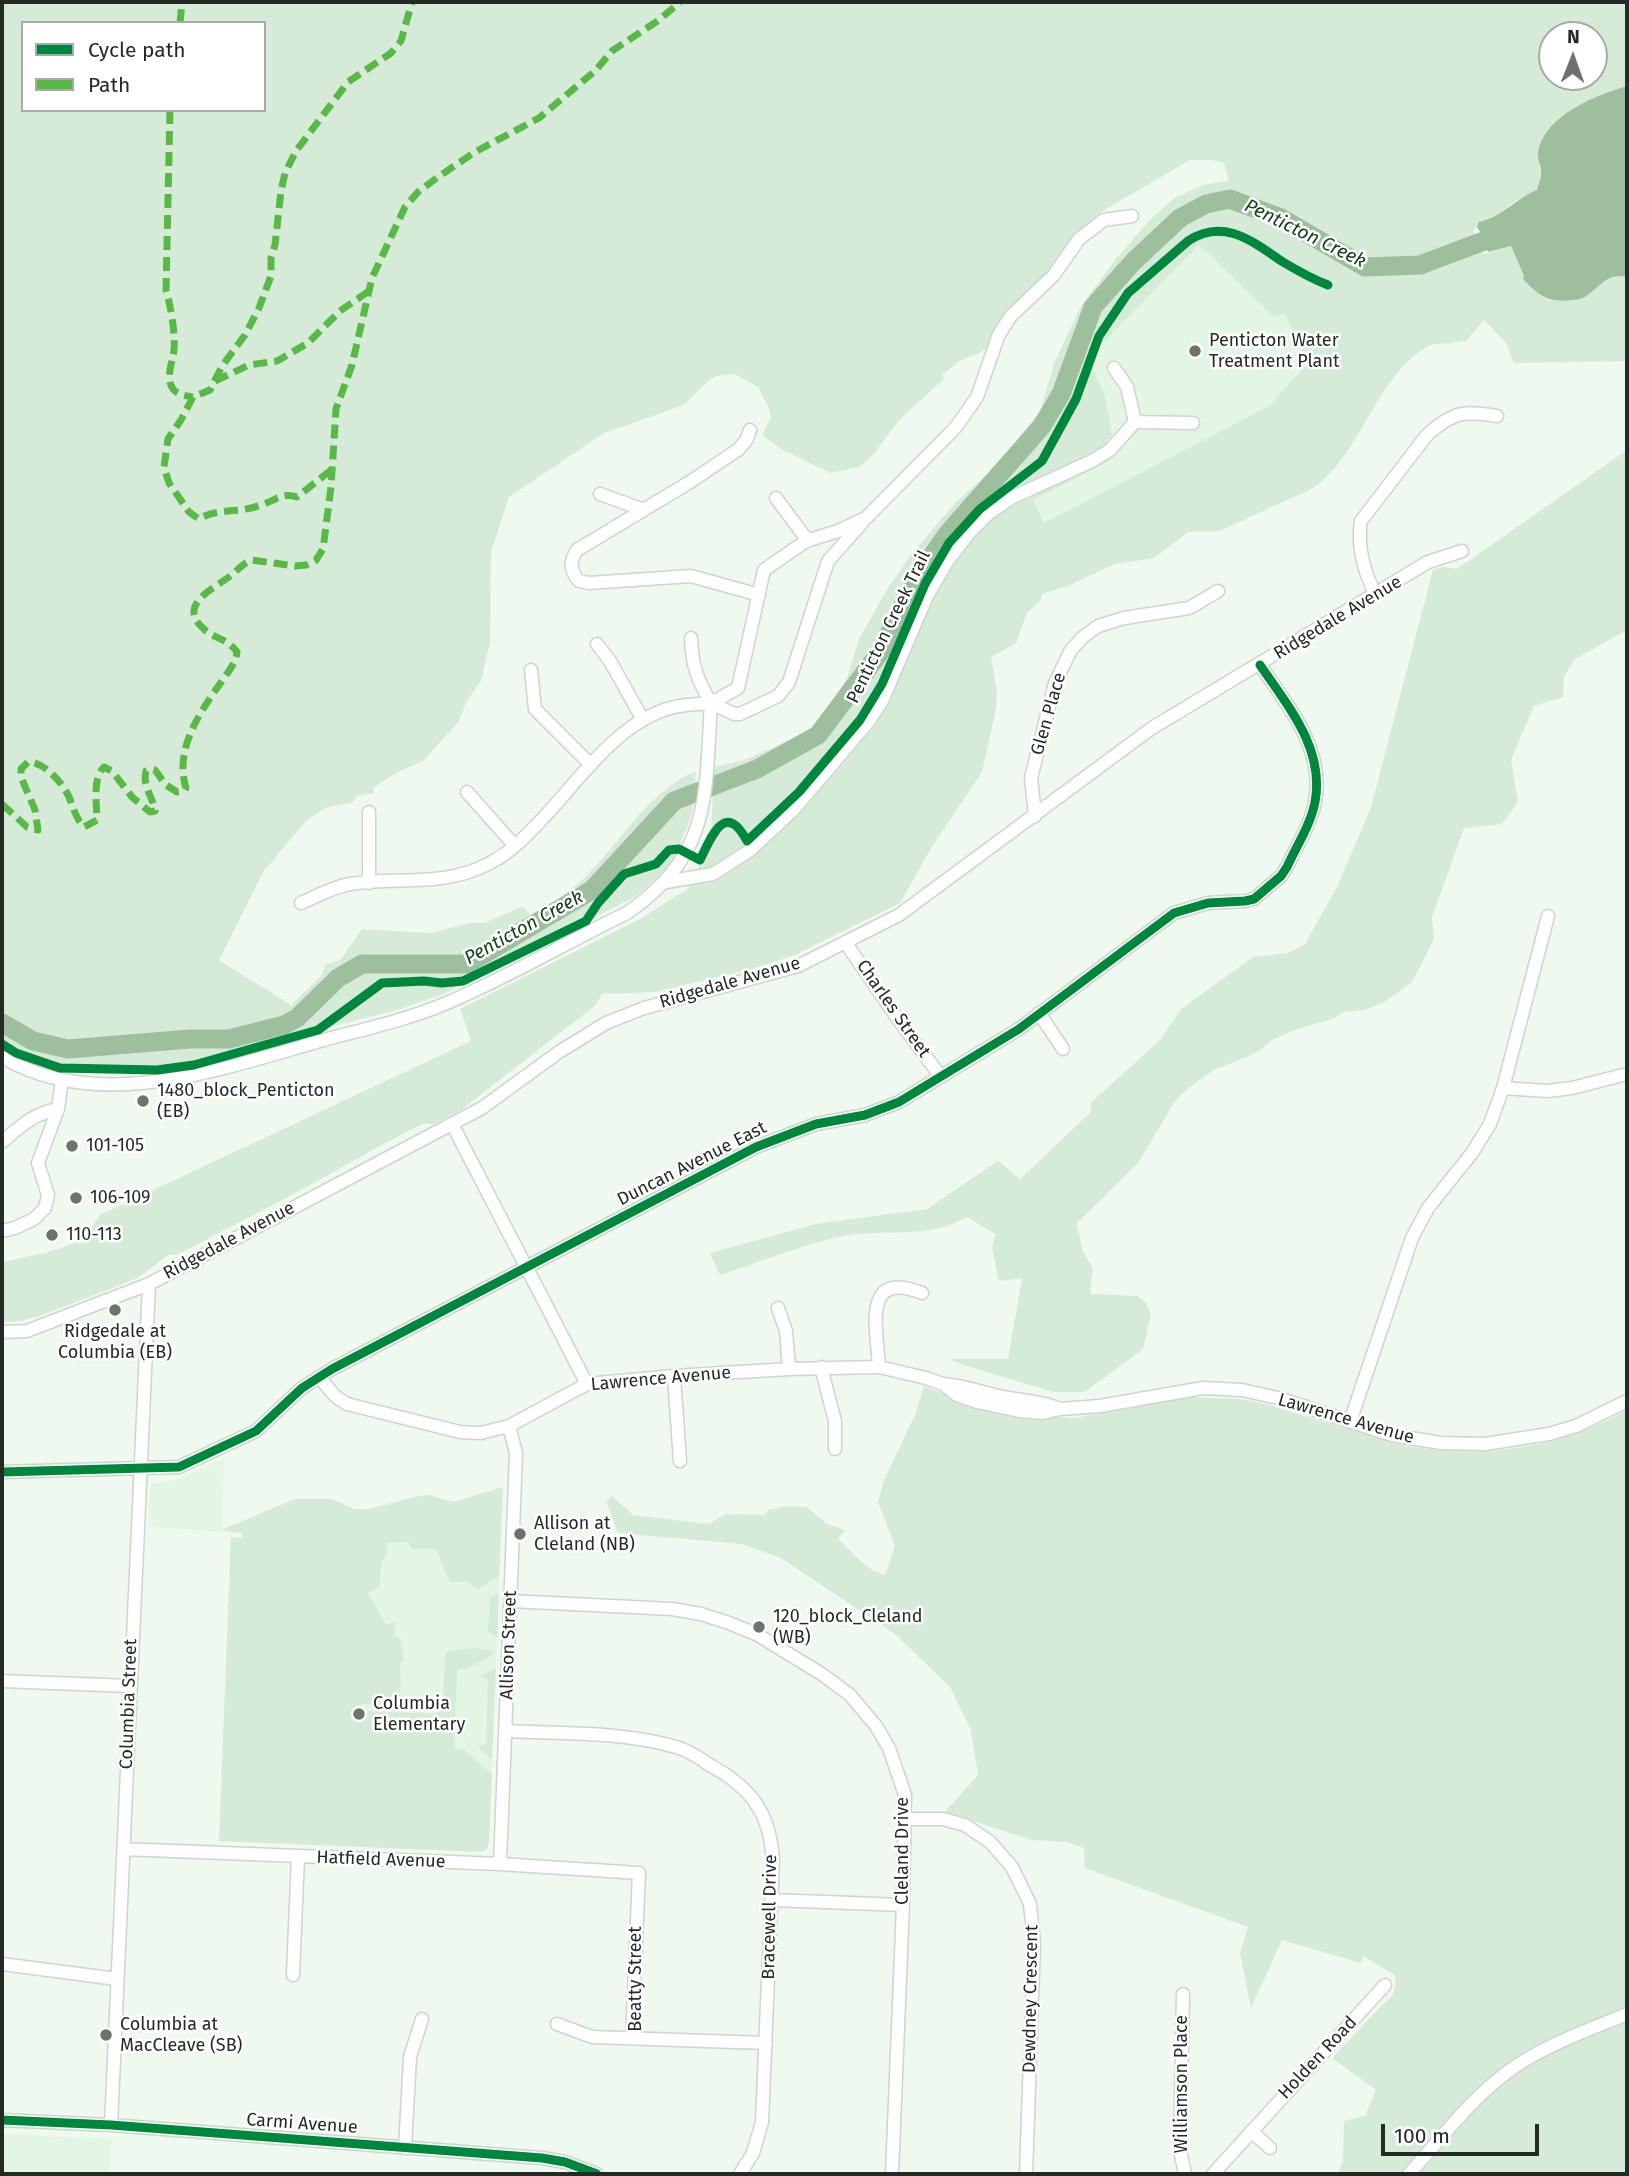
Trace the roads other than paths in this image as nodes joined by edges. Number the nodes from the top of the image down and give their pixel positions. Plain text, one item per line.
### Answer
1 (1132, 216) dead end
2 (1114, 368) dead end
3 (1497, 416) dead end
4 (1135, 422) junction
5 (1193, 423) dead end
6 (750, 430) dead end
7 (600, 494) dead end
8 (776, 498) dead end
9 (644, 510) junction
10 (866, 518) junction
11 (808, 541) junction
12 (1462, 551) dead end
13 (1218, 591) dead end
14 (759, 595) junction
15 (1376, 595) junction
16 (691, 638) dead end
17 (597, 644) dead end
18 (1260, 665) junction
19 (531, 670) dead end
20 (711, 703) junction
21 (643, 720) junction
22 (592, 765) junction
23 (467, 792) dead end
24 (369, 812) dead end
25 (1035, 816) junction
26 (515, 846) junction
27 (666, 882) junction
28 (369, 883) junction
29 (301, 903) dead end
30 (1548, 916) dead end
31 (845, 942) junction
32 (1039, 1013) junction
33 (1063, 1049) dead end
34 (2, 1057) edge
35 (1627, 1074) edge
36 (941, 1077) junction
37 (62, 1080) junction
38 (1503, 1088) junction
39 (58, 1109) junction
40 (452, 1124) junction
41 (2, 1142) edge
42 (2, 1231) edge
43 (526, 1267) junction
44 (149, 1284) junction
45 (922, 1293) dead end
46 (778, 1308) dead end
47 (2, 1332) edge
48 (821, 1367) junction
49 (880, 1367) junction
50 (789, 1369) junction
51 (674, 1376) junction
52 (319, 1377) junction
53 (587, 1384) junction
54 (1627, 1401) edge
55 (1350, 1422) junction
56 (509, 1426) junction
57 (835, 1449) dead end
58 (680, 1461) dead end
59 (139, 1467) junction
60 (2, 1472) edge
61 (510, 1601) junction
62 (2, 1681) edge
63 (130, 1686) junction
64 (505, 1731) junction
65 (905, 1819) junction
66 (123, 1849) junction
67 (298, 1856) junction
68 (500, 1864) junction
69 (639, 1872) joint
70 (772, 1900) junction
71 (903, 1905) junction
72 (2, 1964) edge
73 (293, 1975) dead end
74 (117, 1979) junction
75 (1385, 1985) dead end
76 (1182, 1994) dead end
77 (1627, 2014) edge
78 (422, 2019) dead end
79 (557, 2024) dead end
80 (632, 2038) junction
81 (766, 2043) junction
82 (2, 2120) edge
83 (111, 2125) junction
84 (1251, 2131) junction
85 (405, 2148) junction
86 (1270, 2148) dead end
87 (597, 2174) edge
88 (740, 2174) edge
89 (892, 2174) edge
90 (1026, 2174) edge
91 (1185, 2174) edge
92 (1213, 2174) edge
93 (1409, 2174) edge

1 - 10 street
2 - 4 street
3 - 15 street
4 - 5 street
4 - 27 street
6 - 9 street
7 - 9 street
8 - 11 street
9 - 14 street
10 - 11 street
10 - 20 street
11 - 14 street
12 - 15 street, Ridgedale Avenue
13 - 25 street, Glen Place
14 - 20 street
15 - 18 street, Ridgedale Avenue
16 - 20 street
17 - 21 street
18 - 25 street, Ridgedale Avenue
18 - 32 street, Duncan Avenue East
19 - 22 street
20 - 21 street
20 - 27 street
21 - 22 street
22 - 26 street
23 - 26 street
24 - 28 street
25 - 31 street, Ridgedale Avenue
26 - 28 street
27 - 37 street
28 - 29 street
30 - 38 street
31 - 36 street, Charles Street
31 - 40 street, Ridgedale Avenue
32 - 33 street
32 - 36 street, Duncan Avenue East
34 - 37 street
35 - 38 street
36 - 43 street, Duncan Avenue East
37 - 39 street
38 - 55 street
39 - 41 street
39 - 42 street
40 - 43 street
40 - 44 street, Ridgedale Avenue
43 - 52 street, Duncan Avenue East
43 - 53 street
44 - 47 street, Ridgedale Avenue
44 - 59 street, Columbia Street
45 - 49 street
46 - 50 street
48 - 49 street, Lawrence Avenue
48 - 50 street, Lawrence Avenue
48 - 57 street
49 - 55 street, Lawrence Avenue
50 - 51 street, Lawrence Avenue
51 - 53 street, Lawrence Avenue
51 - 58 street
52 - 56 street, Lawrence Avenue
52 - 59 street, Duncan Avenue East
53 - 56 street, Lawrence Avenue
54 - 55 street, Lawrence Avenue
56 - 61 street, Allison Street
59 - 60 street, Duncan Avenue East
59 - 63 street, Columbia Street
61 - 64 street, Allison Street
61 - 65 street, Cleland Drive
62 - 63 street
63 - 66 street, Columbia Street
64 - 68 street, Allison Street
64 - 70 street, Bracewell Drive
65 - 71 street, Cleland Drive
65 - 90 street, Dewdney Crescent
66 - 67 street, Hatfield Avenue
66 - 74 street, Columbia Street
67 - 68 street, Hatfield Avenue
67 - 73 street
68 - 69 street, Hatfield Avenue
69 - 80 street, Beatty Street
70 - 71 street
70 - 81 street, Bracewell Drive
71 - 89 street, Cleland Drive
72 - 74 street
74 - 83 street, Columbia Street
75 - 84 street, Holden Road
76 - 91 street, Williamson Place
77 - 93 street
78 - 85 street
79 - 80 street
80 - 81 street, Beatty Street
81 - 88 street, Bracewell Drive
82 - 83 street, Carmi Avenue
83 - 85 street, Carmi Avenue
84 - 86 street
84 - 92 street, Holden Road
85 - 87 street, Carmi Avenue

